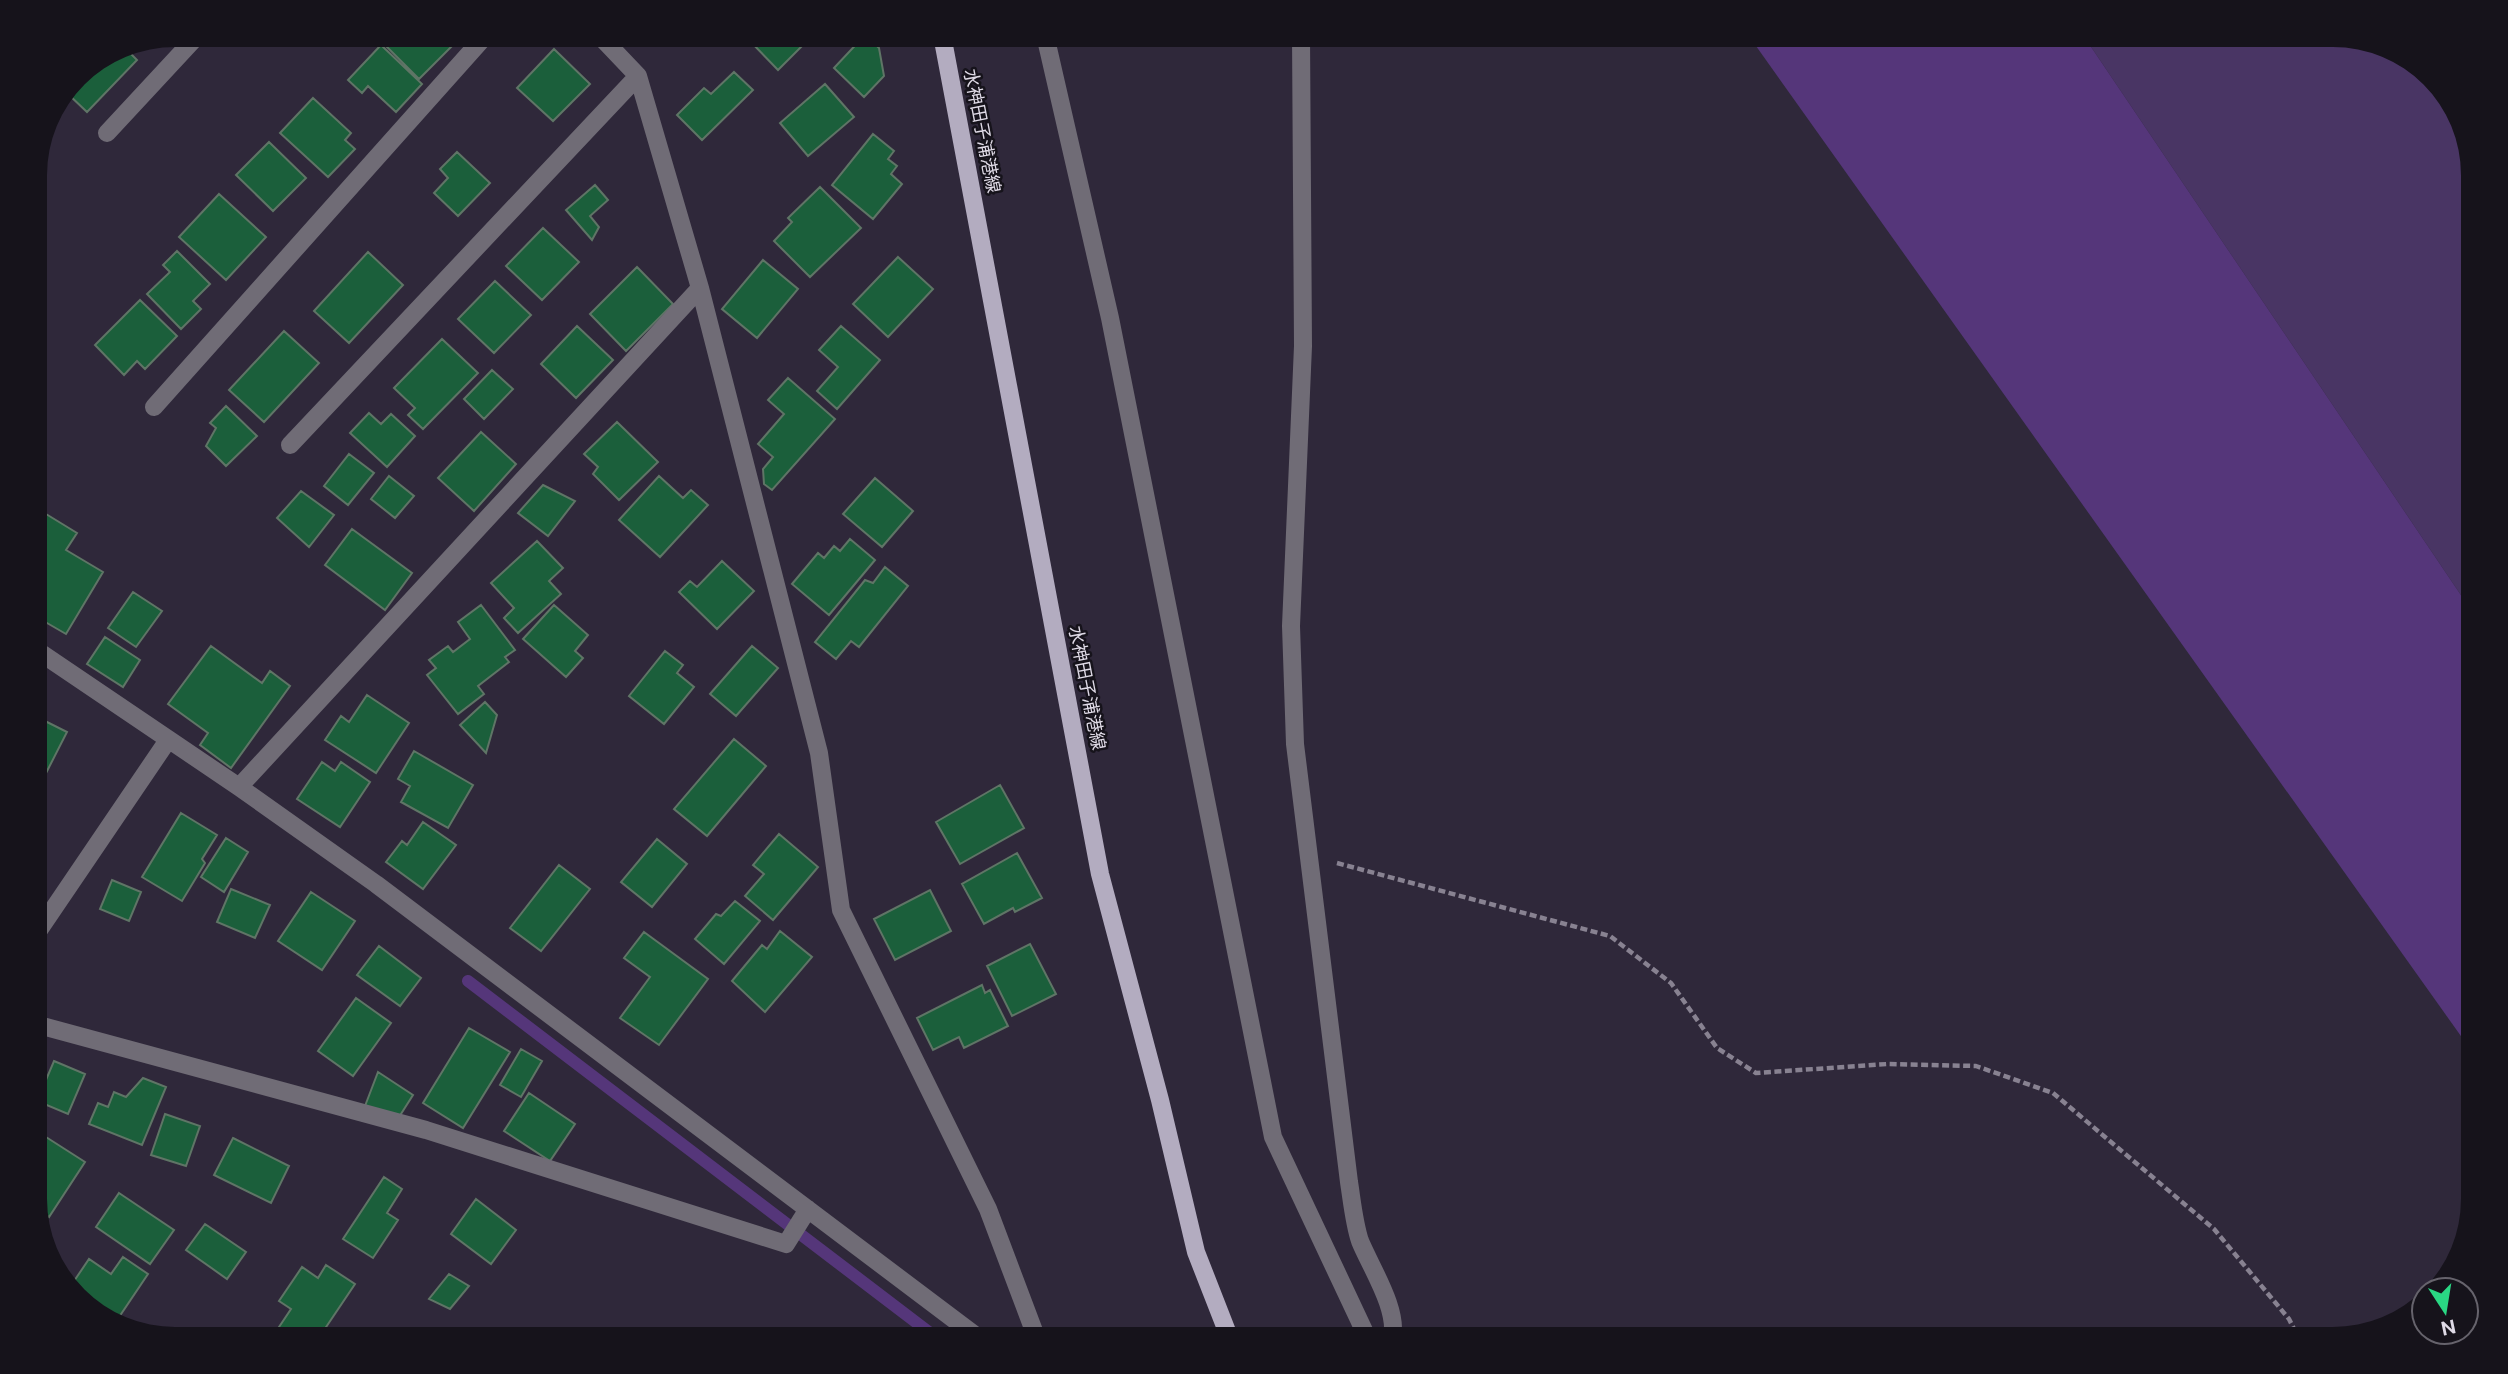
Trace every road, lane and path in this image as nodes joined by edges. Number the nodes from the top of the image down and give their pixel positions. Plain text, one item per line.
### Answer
1 (187, 47) edge
2 (475, 47) edge
3 (610, 47) edge
4 (944, 47) edge
5 (1048, 47) edge
6 (1301, 47) edge
7 (638, 76) junction
8 (107, 134) dead end
9 (700, 288) junction
10 (154, 407) dead end
11 (290, 445) dead end
12 (48, 658) edge
13 (168, 740) junction
14 (239, 787) junction
15 (1310, 855) junction
16 (48, 917) edge
17 (48, 1028) edge
18 (808, 1209) junction
19 (964, 1327) edge
20 (1032, 1327) edge
21 (1225, 1327) edge
22 (1362, 1327) edge
23 (1393, 1327) edge
24 (2293, 1327) edge

1 - 8 street
2 - 10 street
3 - 7 street
4 - 21 main road, 水神田子浦港線
5 - 22 street
6 - 15 street
7 - 9 street
7 - 11 street
9 - 14 street
9 - 20 street
12 - 13 street
13 - 14 street
13 - 16 street
14 - 18 street
15 - 23 street
15 - 24 path
17 - 18 street
18 - 19 street

